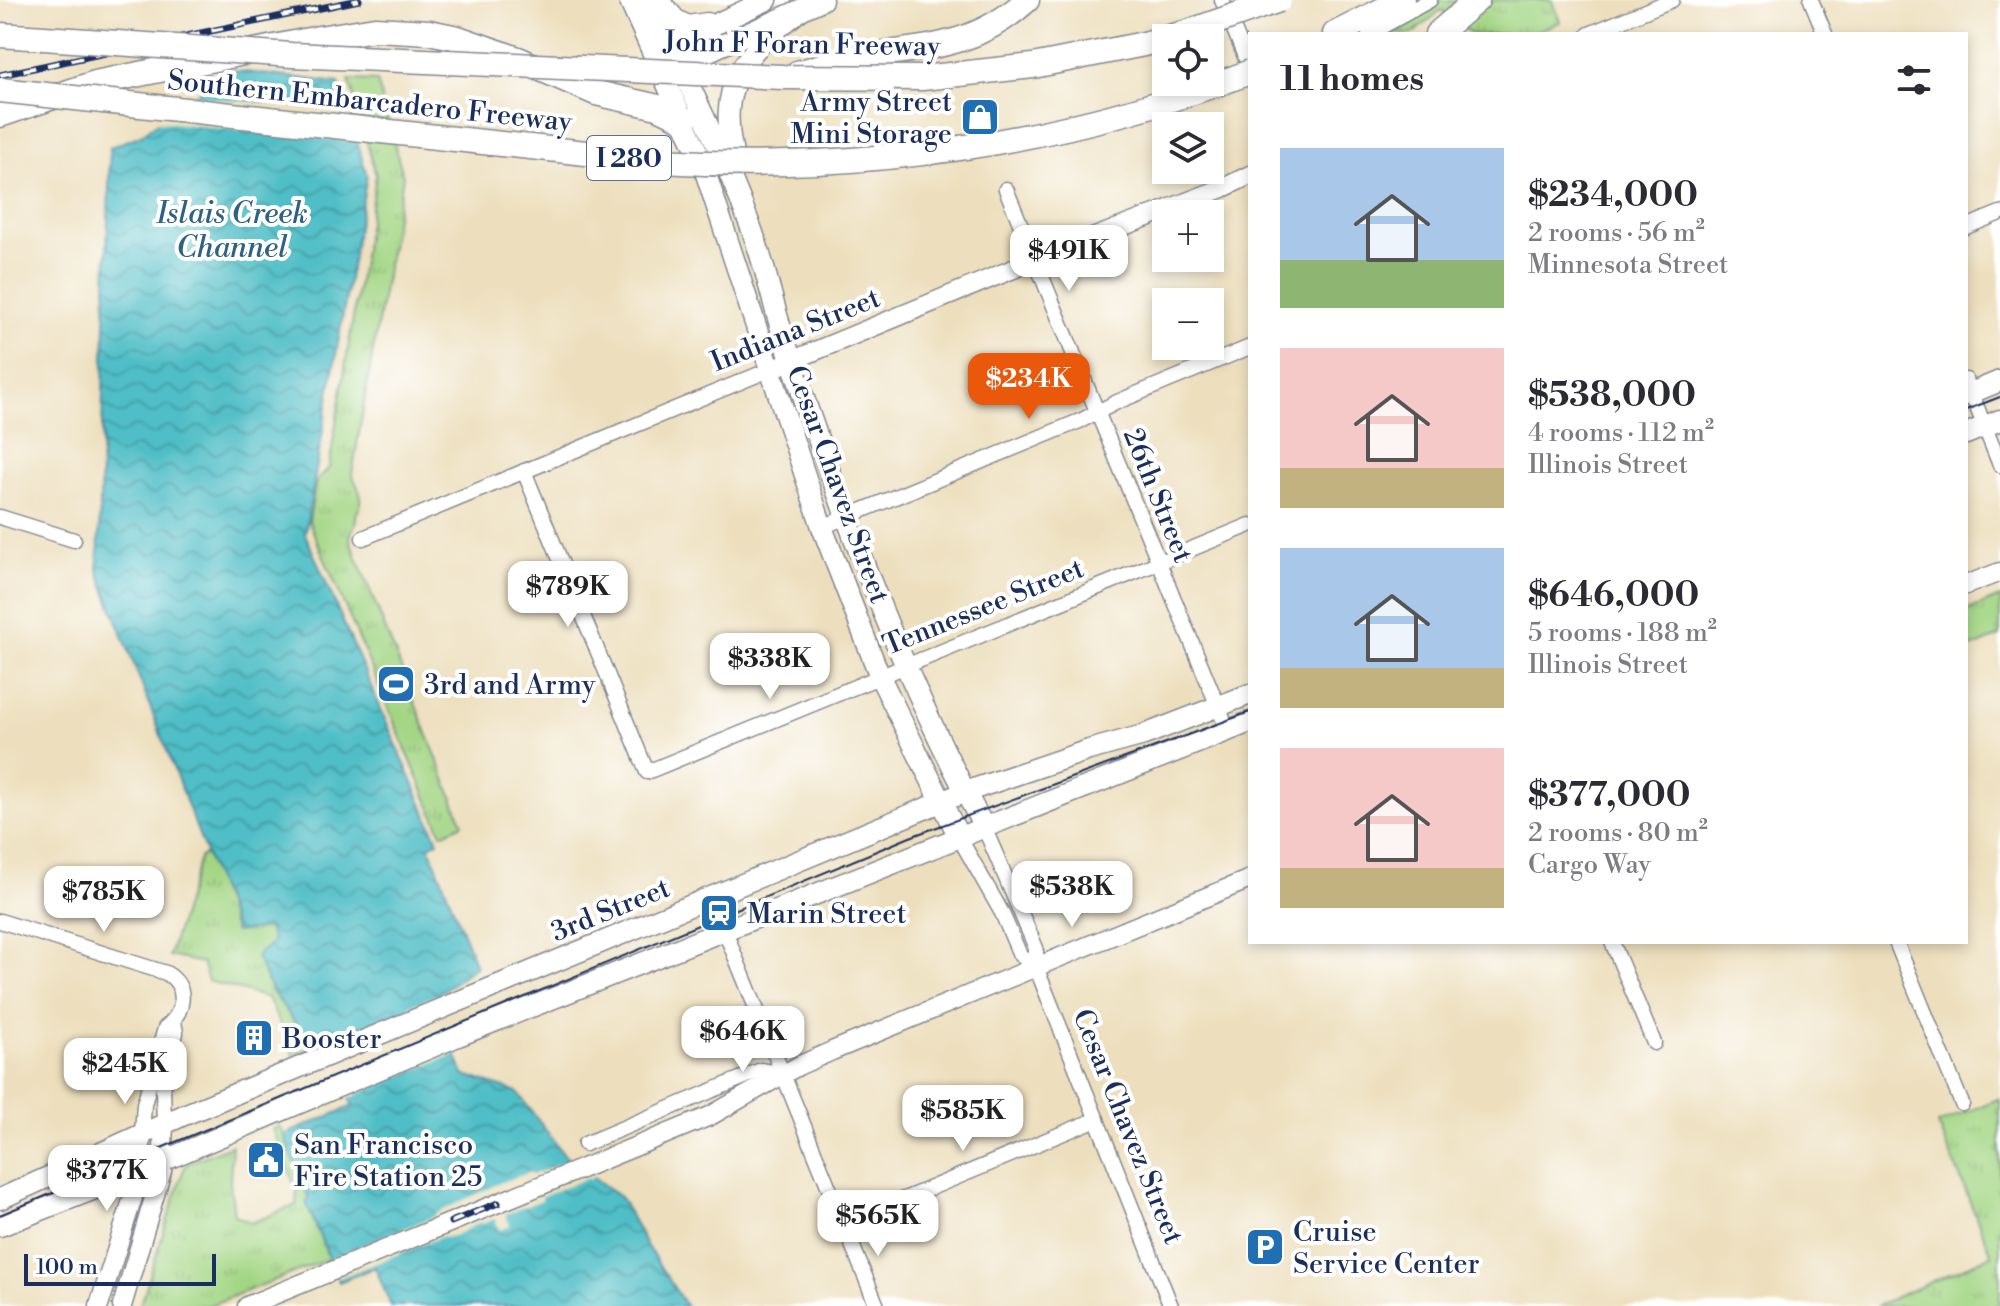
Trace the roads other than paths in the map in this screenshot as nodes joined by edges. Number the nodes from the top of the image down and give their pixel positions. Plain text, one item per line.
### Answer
1 (629, 0) edge
2 (647, 0) edge
3 (658, 0) edge
4 (767, 0) edge
5 (822, 0) edge
6 (1222, 0) edge
7 (1279, 0) edge
8 (1402, 0) edge
9 (1430, 0) edge
10 (1477, 0) edge
11 (1672, 0) edge
12 (1811, 0) edge
13 (1017, 7) edge
14 (802, 9) junction
15 (730, 16) junction
16 (1339, 32) edge
17 (1373, 32) edge
18 (1439, 32) edge
19 (1594, 32) edge
20 (1824, 32) edge
21 (0, 35) edge
22 (670, 58) junction
23 (459, 61) joint
24 (1248, 65) edge
25 (1248, 71) edge
26 (783, 77) junction
27 (576, 84) junction
28 (0, 90) edge
29 (0, 115) edge
30 (685, 120) junction
31 (1248, 176) edge
32 (1006, 189) dead end
33 (2000, 213) edge
34 (1968, 226) edge
35 (752, 228) junction
36 (1035, 260) junction
37 (1248, 348) edge
38 (791, 360) junction
39 (769, 370) junction
40 (2000, 381) edge
41 (1968, 389) edge
42 (1097, 412) junction
43 (1983, 427) edge
44 (2000, 465) edge
45 (524, 471) junction
46 (0, 517) edge
47 (846, 517) junction
48 (1248, 526) edge
49 (822, 527) junction
50 (363, 538) dead end
51 (74, 540) dead end
52 (1159, 562) junction
53 (2000, 572) edge
54 (1968, 584) edge
55 (907, 666) junction
56 (880, 677) junction
57 (1248, 695) edge
58 (1218, 707) junction
59 (1248, 723) edge
60 (1228, 731) junction
61 (965, 792) junction
62 (941, 802) junction
63 (984, 827) junction
64 (959, 837) junction
65 (1248, 880) edge
66 (711, 897) junction
67 (0, 921) edge
68 (725, 930) junction
69 (1613, 944) edge
70 (1897, 944) edge
71 (1036, 967) junction
72 (174, 1021) junction
73 (1654, 1043) dead end
74 (784, 1074) junction
75 (1962, 1104) dead end
76 (1097, 1119) junction
77 (164, 1123) junction
78 (142, 1134) junction
79 (585, 1144) dead end
80 (164, 1160) junction
81 (140, 1170) junction
82 (0, 1199) edge
83 (844, 1224) junction
84 (0, 1226) edge
85 (99, 1306) edge
86 (122, 1306) edge
87 (247, 1306) edge
88 (877, 1306) edge
89 (1171, 1306) edge

1 - 22 main road, Cesar Chavez Street
2 - 22 main road, Cesar Chavez Street
3 - 15 main road
4 - 15 main road
5 - 14 main road
6 - 24 street
7 - 26 highway, John F Foran Freeway, bridge
8 - 16 highway
9 - 17 street
10 - 18 highway
11 - 19 street
12 - 20 street
13 - 26 highway, bridge
14 - 22 main road
14 - 35 main road
15 - 22 main road
21 - 23 highway, Southern Embarcadero Freeway, bridge
22 - 27 highway
22 - 30 main road, Cesar Chavez Street
22 - 35 main road, Cesar Chavez Street
23 - 26 highway, John F Foran Freeway, bridge
25 - 28 highway, Southern Embarcadero Freeway / I 280, bridge
27 - 29 highway, bridge
27 - 30 highway
30 - 39 main road, Cesar Chavez Street
31 - 36 street, Indiana Street
32 - 36 street, 26th Street
33 - 34 street
35 - 38 main road, Cesar Chavez Street
36 - 38 street, Indiana Street
36 - 42 street, 26th Street
37 - 42 street
38 - 39 street, Indiana Street
38 - 47 main road, Cesar Chavez Street
39 - 45 street, Indiana Street
39 - 49 main road, Cesar Chavez Street
40 - 41 main road
41 - 43 street
42 - 47 street
42 - 52 street, 26th Street
43 - 44 street
45 - 50 street, Indiana Street
45 - 56 street, Tennessee Street
46 - 51 street
47 - 49 street
47 - 55 main road, Cesar Chavez Street
48 - 52 street, Tennessee Street
49 - 56 main road, Cesar Chavez Street
52 - 55 street, Tennessee Street
52 - 58 street, 26th Street
53 - 54 street
55 - 56 street, Tennessee Street
55 - 61 main road, Cesar Chavez Street
56 - 62 main road, Cesar Chavez Street
57 - 58 main road, 3rd Street
58 - 60 street, 26th Street
58 - 61 main road, 3rd Street
59 - 60 main road
60 - 63 main road
61 - 62 main road, 3rd Street
61 - 63 main road, Cesar Chavez Street
62 - 64 main road, Cesar Chavez Street
62 - 66 main road, 3rd Street
63 - 64 main road
63 - 71 street, Cesar Chavez Street
64 - 68 main road
64 - 71 street, Cesar Chavez Street
65 - 71 street
66 - 68 street
66 - 77 main road, 3rd Street
67 - 72 street
68 - 74 street
68 - 80 main road
69 - 73 street
70 - 75 street
71 - 74 street
71 - 76 street, Cesar Chavez Street
72 - 77 street
72 - 78 street
74 - 79 street
74 - 83 street
74 - 87 street
76 - 83 street
76 - 89 street, Cesar Chavez Street
77 - 78 main road, 3rd Street
77 - 80 street
78 - 81 street
78 - 82 main road, 3rd Street
80 - 81 main road
80 - 86 street
81 - 84 main road
81 - 85 street
83 - 88 street

